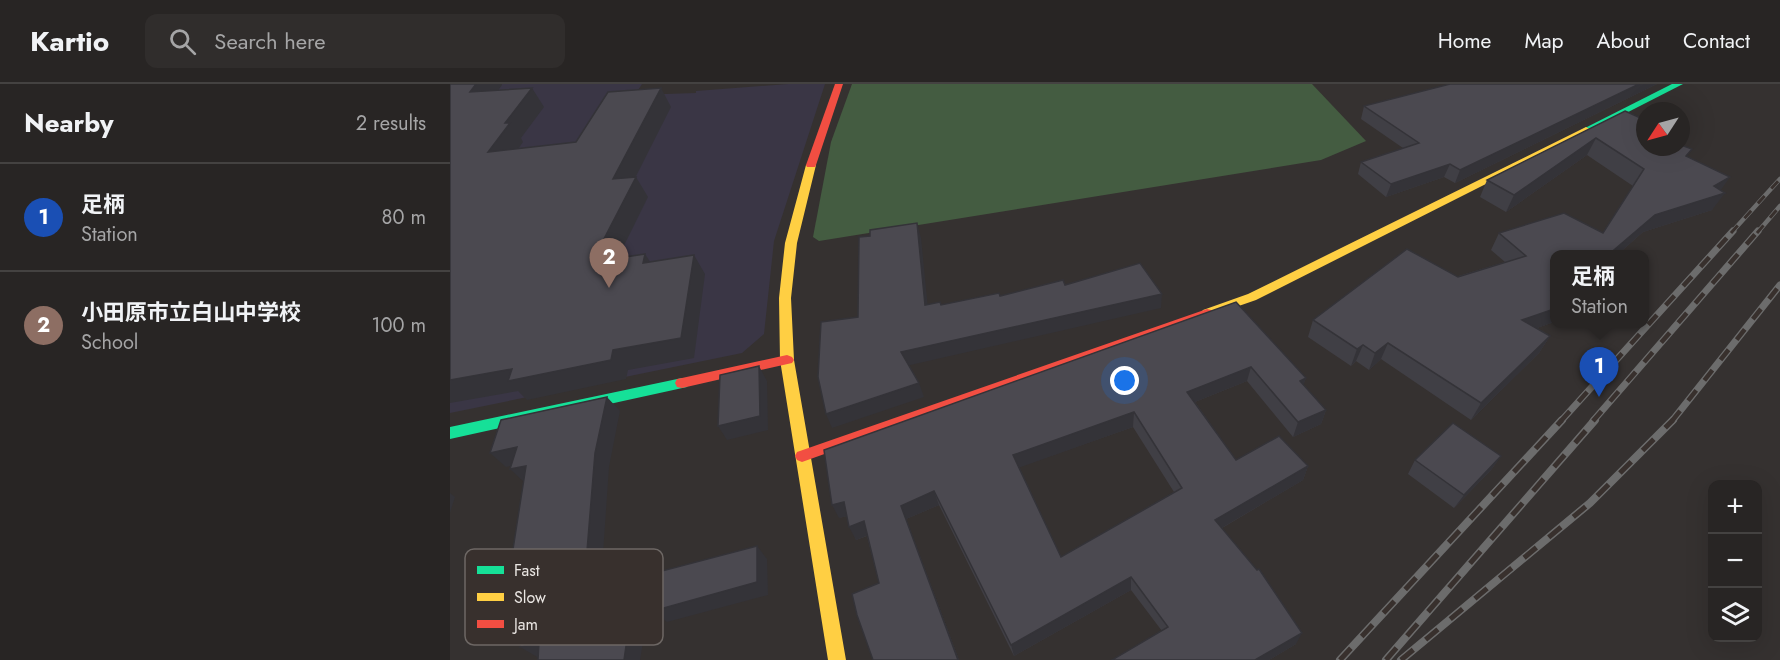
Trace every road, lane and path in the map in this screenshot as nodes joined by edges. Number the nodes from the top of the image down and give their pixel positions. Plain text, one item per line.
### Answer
1 (839, 84) edge
2 (1679, 84) edge
3 (787, 360) junction
4 (450, 433) edge
5 (802, 456) junction
6 (837, 660) edge

1 - 3 street
2 - 5 street
3 - 4 street
3 - 5 street
5 - 6 street

